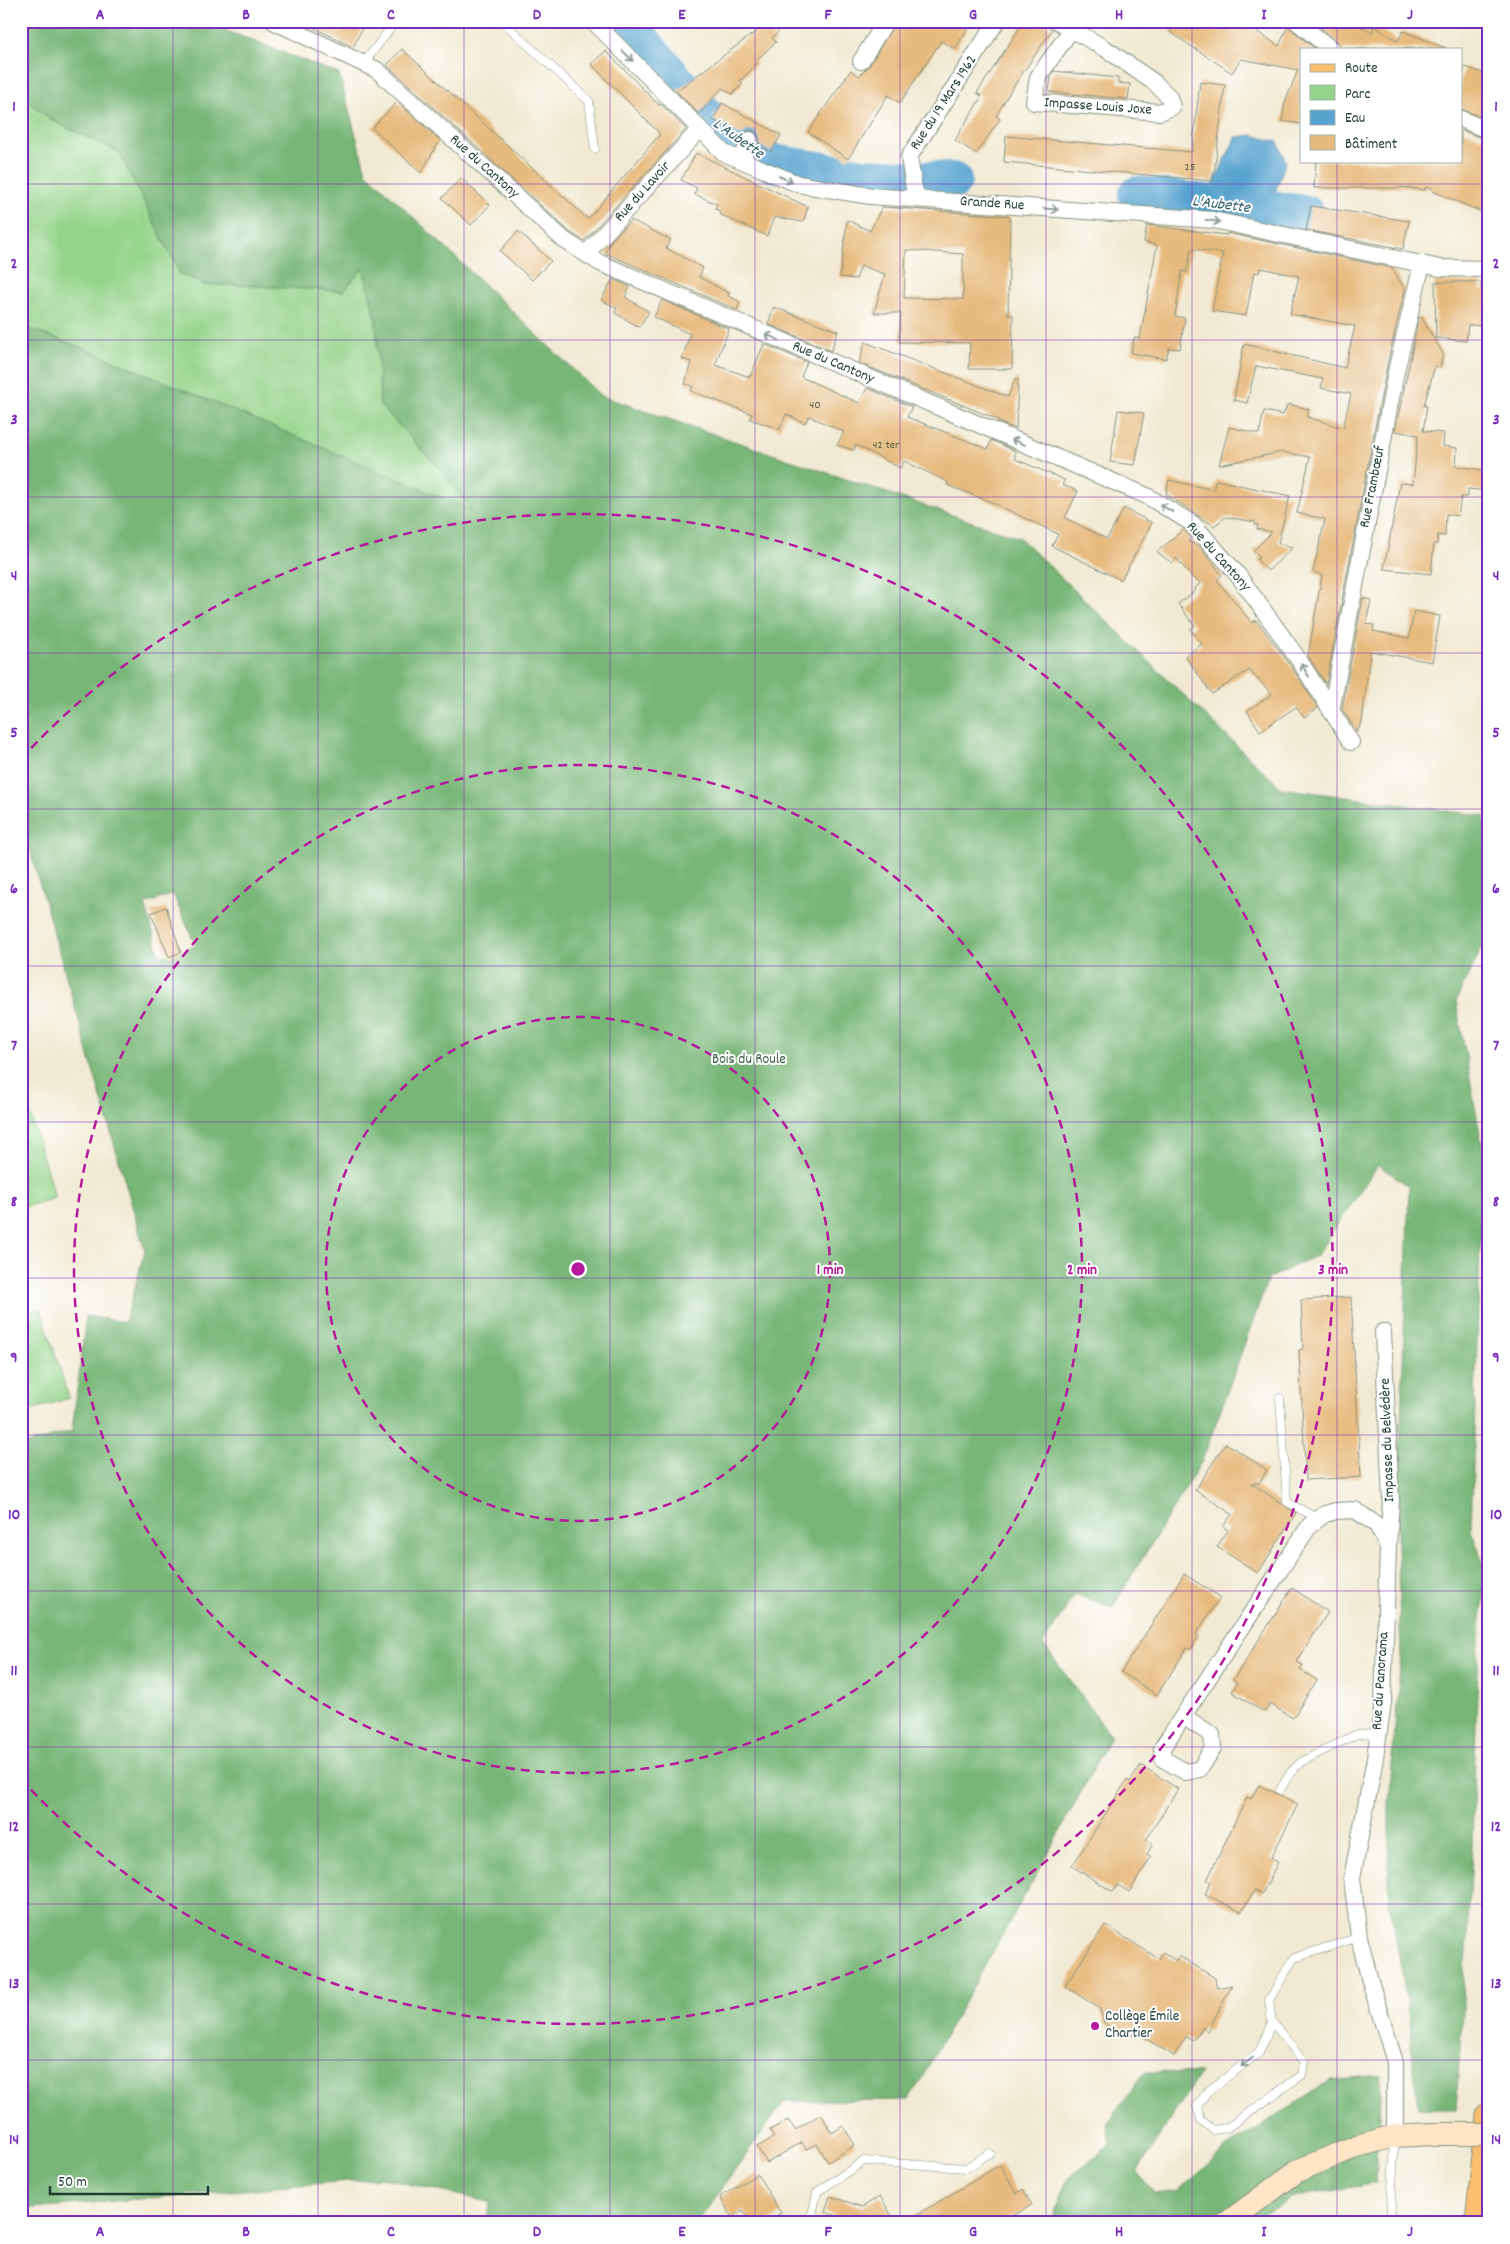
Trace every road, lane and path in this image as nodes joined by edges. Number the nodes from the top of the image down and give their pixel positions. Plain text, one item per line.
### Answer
1 (273, 21) edge
2 (396, 21) edge
3 (502, 21) edge
4 (593, 21) edge
5 (886, 21) edge
6 (997, 21) edge
7 (1296, 21) edge
8 (1064, 26) edge
9 (1330, 48) edge
10 (861, 61) dead end
11 (364, 64) junction
12 (1462, 119) edge
13 (700, 130) junction
14 (1489, 131) edge
15 (750, 140) dead end
16 (595, 149) dead end
17 (741, 160) junction
18 (917, 194) junction
19 (586, 254) junction
20 (1422, 264) junction
21 (1489, 269) edge
22 (1331, 711) junction
23 (1351, 742) dead end
24 (1383, 1332) dead end
25 (1280, 1398) dead end
26 (1319, 1519) junction
27 (1388, 1547) junction
28 (1183, 1716) dead end
29 (1378, 1732) junction
30 (1280, 1790) dead end
31 (1360, 1937) junction
32 (1272, 2022) junction
33 (1489, 2116) edge
34 (1489, 2134) edge
35 (1395, 2136) junction
36 (990, 2153) dead end
37 (799, 2223) edge
38 (1227, 2223) edge
39 (1390, 2223) edge
40 (1478, 2223) edge

1 - 11 street, Rue du Cantony
2 - 11 lane
3 - 16 lane
4 -> 13 street, Grande Rue
5 - 10 street
6 - 18 street, Rue du 19 Mars 1962
7 - 9 street
8 - 8 street, Impasse Louis Joxe
11 - 19 street, Rue du Cantony
12 - 14 street
13 - 17 street, Grande Rue
13 - 19 street, Rue du Lavoir
15 - 17 street
17 -> 18 street, Grande Rue
18 -> 20 street, Grande Rue
22 -> 19 street, Rue du Cantony
20 - 21 street, Grande Rue
20 - 22 street, Rue Frambœuf
22 - 23 street, Rue du Cantony
24 - 27 street, Impasse du Belvédère
25 - 26 lane
26 - 27 street, Rue du Panorama
26 - 28 street, Rue du Panorama
27 - 29 street, Rue du Panorama
29 - 30 lane
29 - 31 street, Rue du Panorama
31 - 32 lane
31 - 35 street, Rue du Panorama
32 -> 32 lane
33 - 40 main road
34 - 35 street, bridge
35 - 38 street
35 - 39 lane
36 - 37 lane

